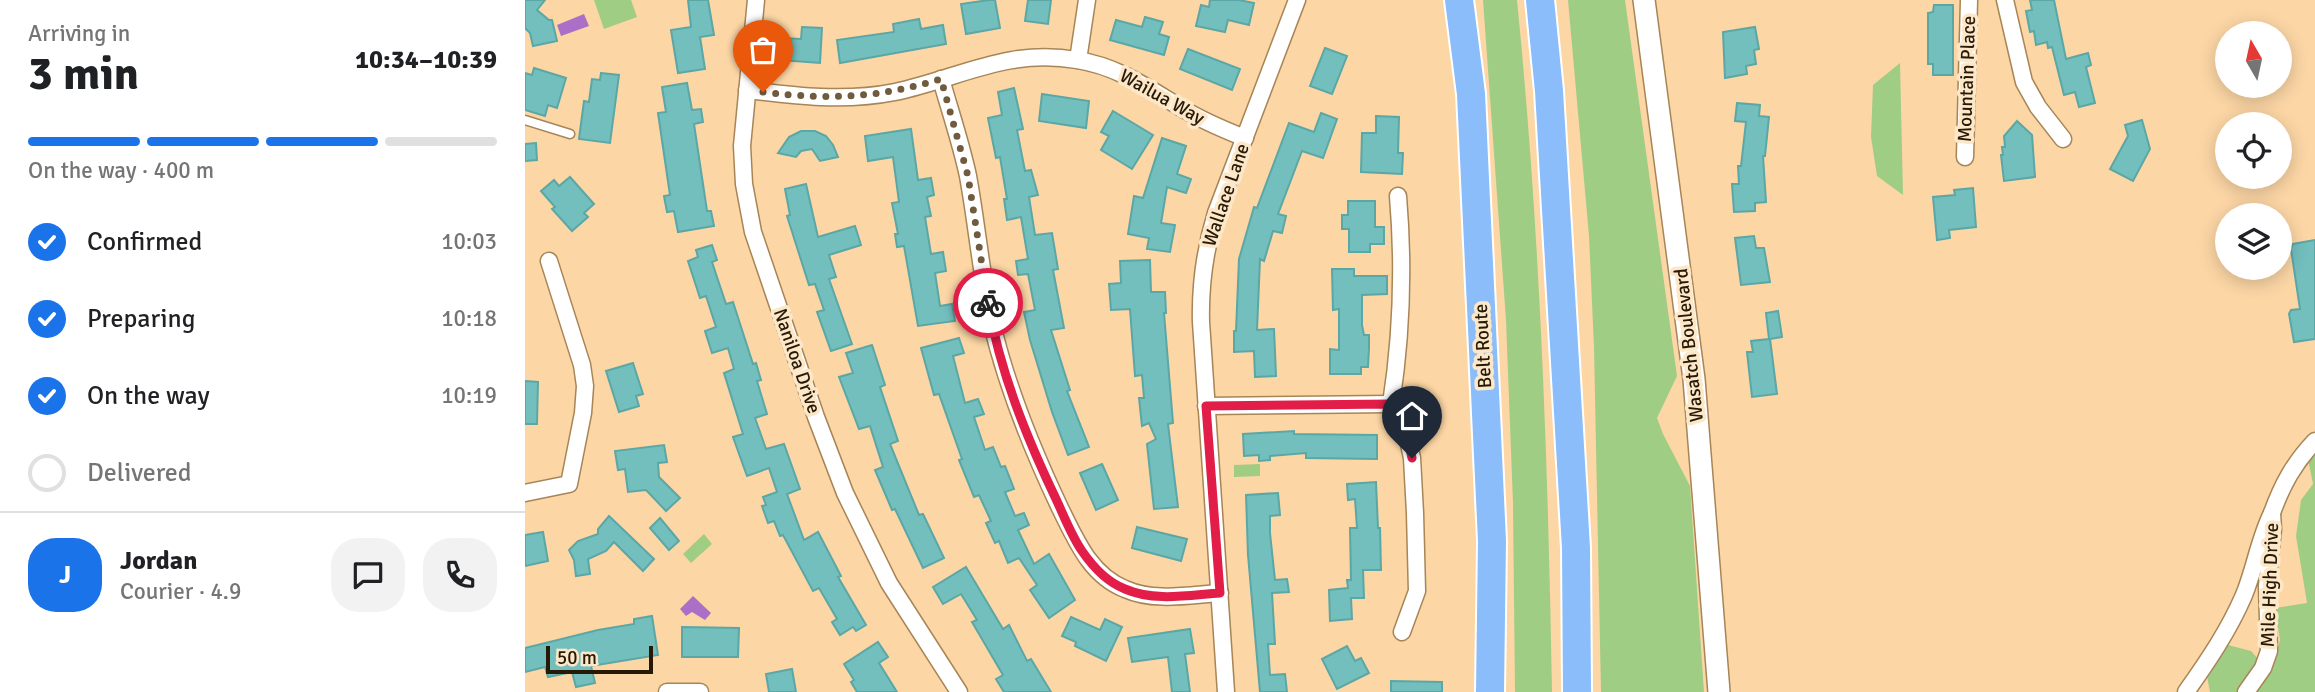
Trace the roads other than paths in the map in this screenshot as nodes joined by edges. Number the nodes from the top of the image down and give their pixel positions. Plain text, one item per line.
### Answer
1 (756, 0) edge
2 (1087, 0) edge
3 (1297, 0) edge
4 (1459, 0) edge
5 (1540, 0) edge
6 (1644, 0) edge
7 (1969, 0) edge
8 (2005, 0) edge
9 (1078, 60) junction
10 (941, 79) junction
11 (747, 90) junction
12 (525, 120) edge
13 (570, 134) dead end
14 (1245, 138) junction
15 (2063, 139) dead end
16 (1965, 157) dead end
17 (1398, 196) dead end
18 (548, 261) dead end
19 (1391, 404) junction
20 (1206, 406) junction
21 (2315, 440) edge
22 (525, 493) edge
23 (2271, 513) junction
24 (1220, 593) junction
25 (1402, 632) dead end
26 (667, 692) edge
27 (700, 692) edge
28 (959, 692) edge
29 (1226, 692) edge
30 (1490, 692) edge
31 (1577, 692) edge
32 (1719, 692) edge
33 (2186, 692) edge
34 (2246, 692) edge

1 - 11 street, Naniloa Drive
2 - 9 street
3 - 14 street, Wallace Lane
4 - 30 highway, Belt Route
5 - 31 highway
6 - 32 street, Wasatch Boulevard
7 - 16 street, Mountain Place
8 - 15 street
9 - 10 street, Wailua Way
9 - 14 street, Wailua Way
10 - 11 street, Wailua Way
10 - 24 street
11 - 28 street, Naniloa Drive
12 - 13 lane
14 - 20 street, Wallace Lane
17 - 19 street
18 - 22 street
19 - 20 street
19 - 25 street
20 - 24 street, Wallace Lane
21 - 23 street, Mile High Drive
23 - 33 street, Mile High Drive
23 - 34 street, Mile High Drive
24 - 29 street, Wallace Lane
26 - 27 street

